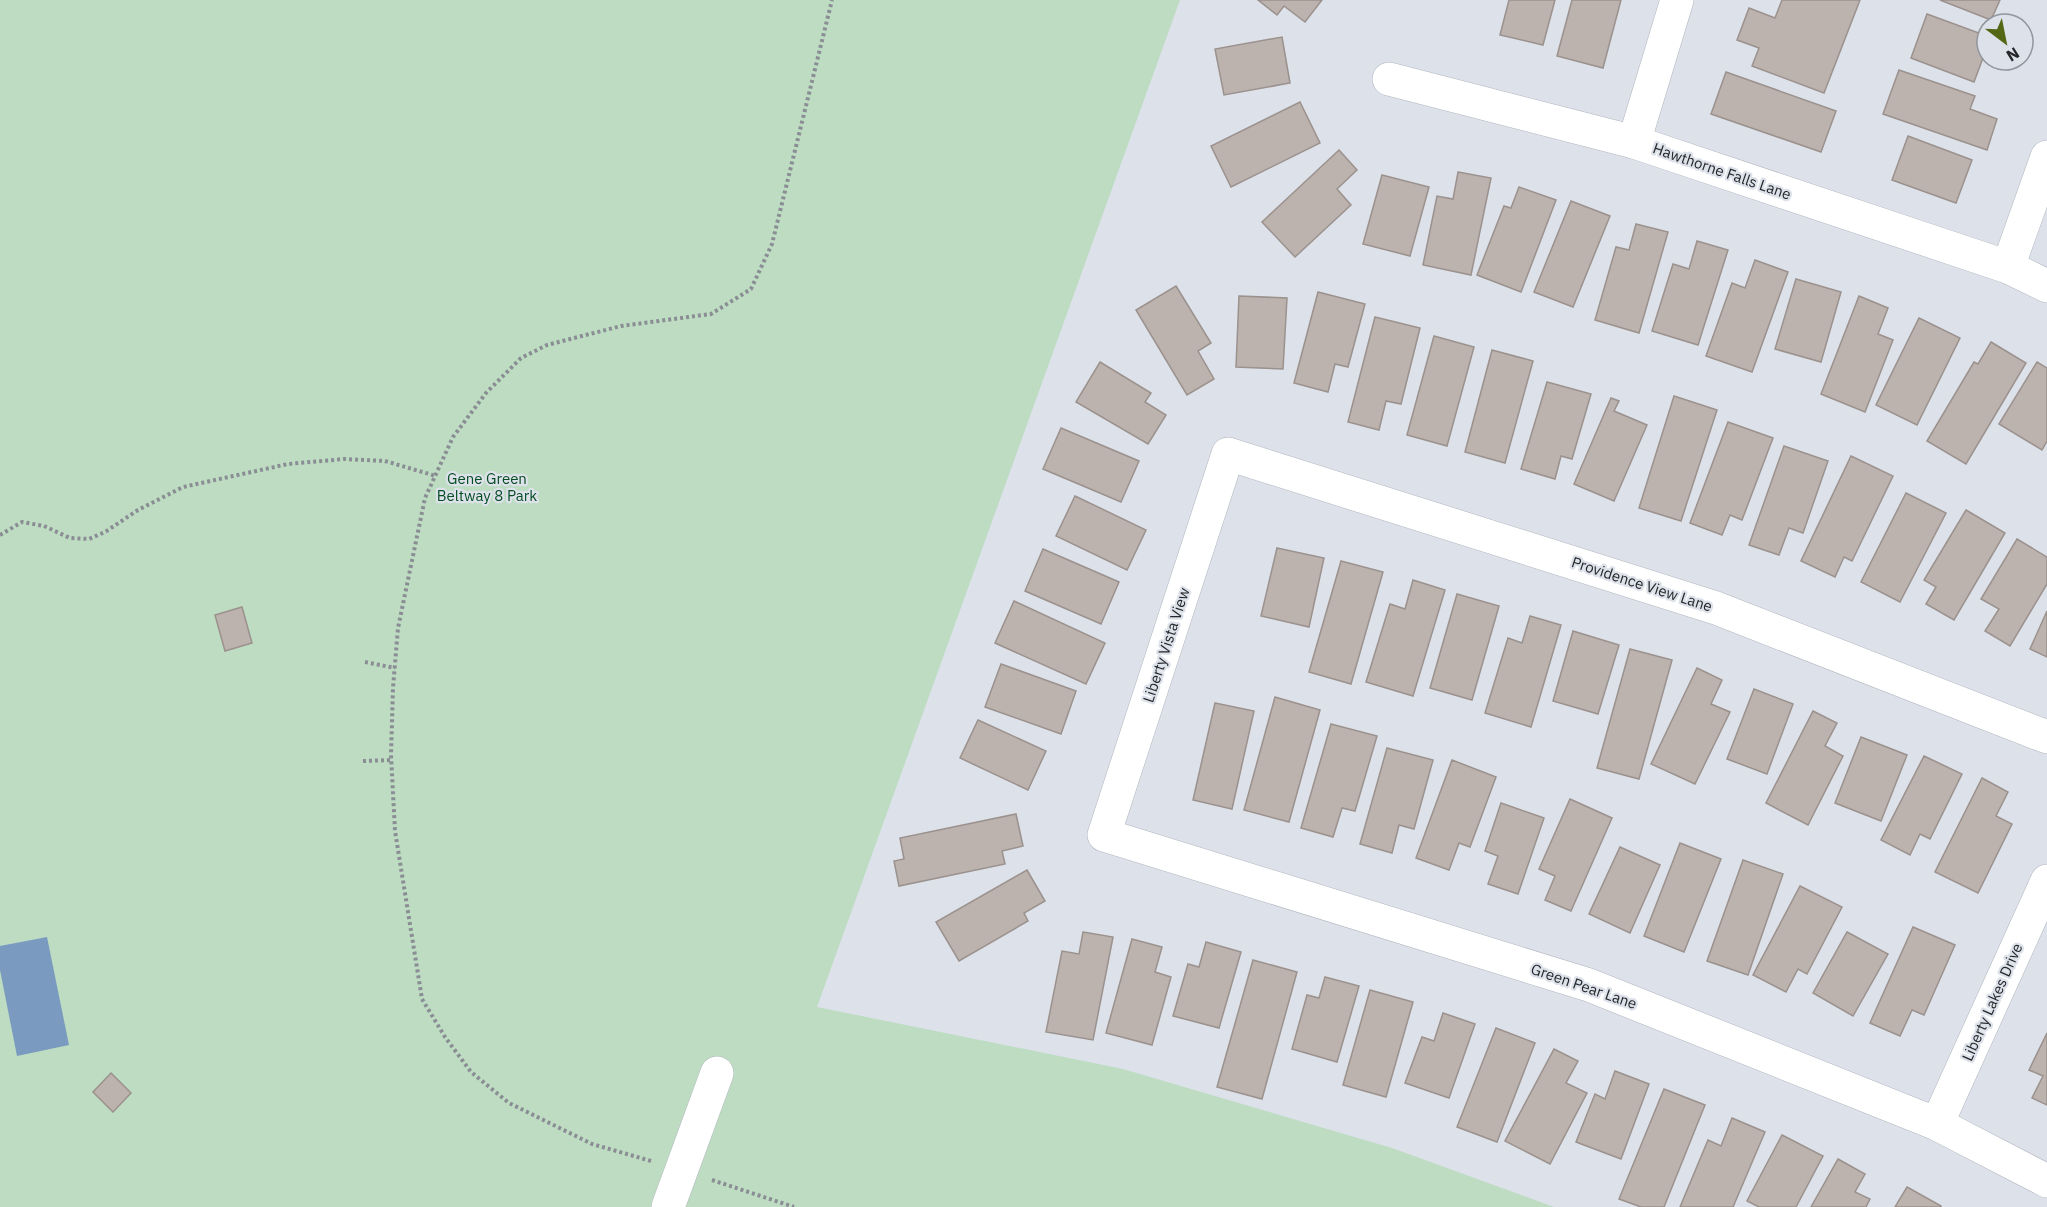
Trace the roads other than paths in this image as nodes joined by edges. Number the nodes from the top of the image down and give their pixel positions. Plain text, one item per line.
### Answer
1 (1677, 0) edge
2 (1389, 79) dead end
3 (1634, 142) junction
4 (2047, 157) edge
5 (2008, 267) junction
6 (2047, 286) edge
7 (1228, 454) joint
8 (2047, 737) edge
9 (1104, 835) joint
10 (2047, 881) edge
11 (717, 1073) dead end
12 (1937, 1124) junction
13 (2047, 1181) edge
14 (668, 1207) edge

1 - 3 street
2 - 3 street, Hawthorne Falls Lane
3 - 5 street, Hawthorne Falls Lane
4 - 5 street
5 - 6 street, Hawthorne Falls Lane
7 - 8 street, Providence View Lane
7 - 9 street, Liberty Vista View
9 - 12 street, Green Pear Lane
10 - 12 street, Liberty Lakes Drive
11 - 14 street
12 - 13 street, Green Pear Lane

